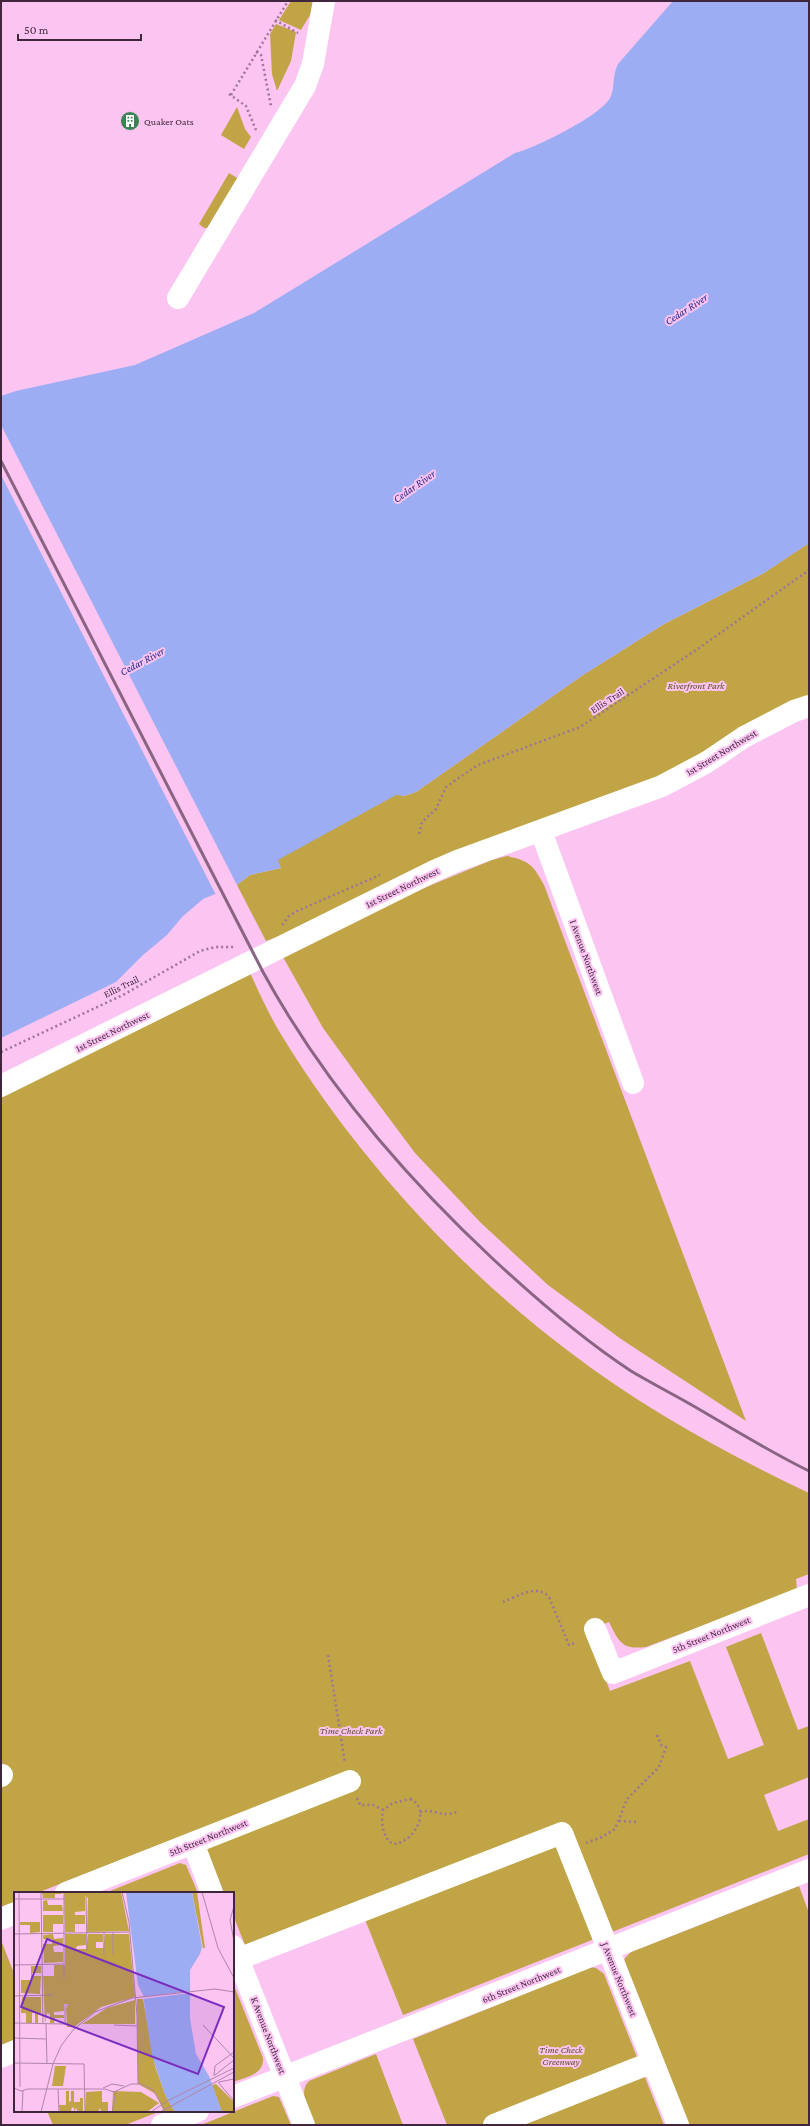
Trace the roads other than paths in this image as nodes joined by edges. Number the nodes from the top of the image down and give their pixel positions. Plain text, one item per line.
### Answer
1 (324, 1) edge
2 (178, 298) dead end
3 (809, 706) edge
4 (541, 831) junction
5 (633, 1083) dead end
6 (1, 1086) edge
7 (809, 1595) edge
8 (595, 1629) dead end
9 (350, 1781) road end
10 (193, 1843) junction
11 (809, 1870) edge
12 (69, 1892) edge
13 (212, 1892) edge
14 (14, 1913) edge
15 (1, 1918) edge
16 (608, 1949) junction
17 (235, 1955) edge
18 (14, 2051) edge
19 (1, 2057) edge
20 (653, 2062) junction
21 (285, 2077) junction
22 (234, 2097) edge
23 (195, 2112) edge
24 (162, 2125) edge
25 (304, 2125) edge
26 (494, 2125) edge
27 (678, 2125) edge

1 - 2 street
3 - 4 street, 1st Street Northwest
4 - 5 street, I Avenue Northwest
4 - 6 street, 1st Street Northwest
7 - 8 street, 5th Street Northwest
9 - 10 street, 5th Street Northwest
10 - 12 street, 5th Street Northwest
10 - 13 street
11 - 16 street, 6th Street Northwest
14 - 15 street
16 - 17 street, J Avenue Northwest
16 - 20 street, J Avenue Northwest
16 - 21 street, 6th Street Northwest
17 - 21 street, K Avenue Northwest
18 - 19 street
20 - 26 street
20 - 27 street, J Avenue Northwest
21 - 22 street, 6th Street Northwest
21 - 25 street, K Avenue Northwest
23 - 24 street

